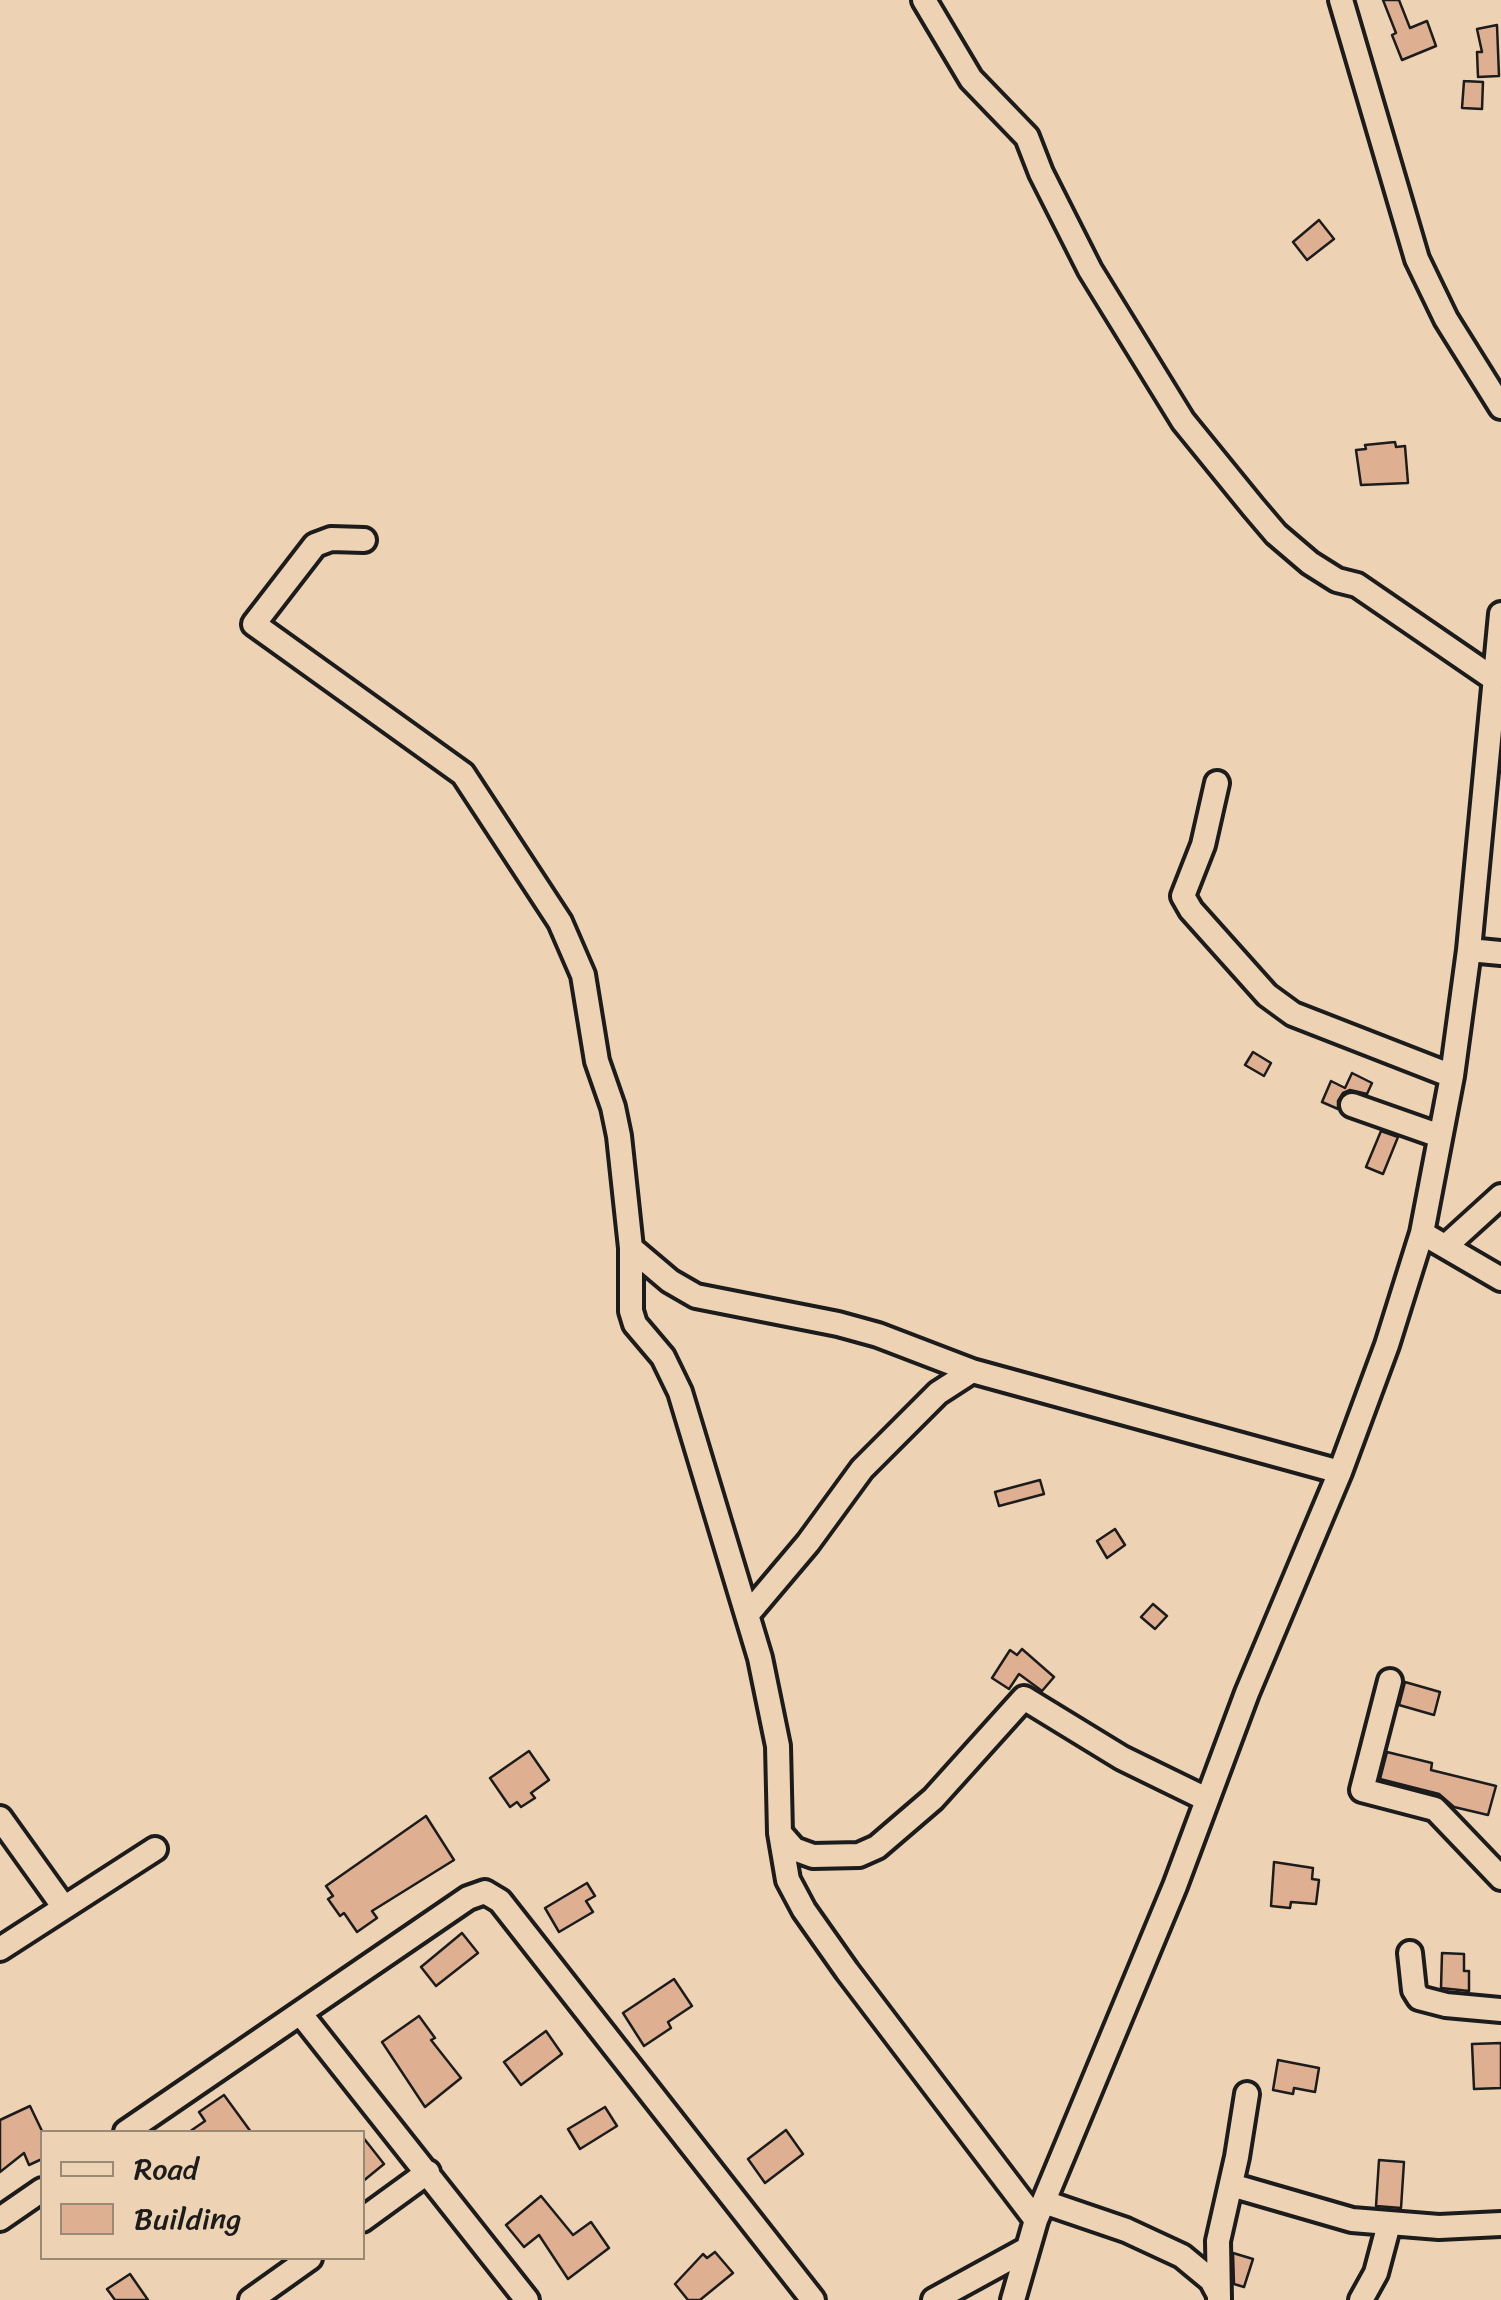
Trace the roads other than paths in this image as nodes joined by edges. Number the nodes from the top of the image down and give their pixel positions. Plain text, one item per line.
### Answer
1 (924, 0) edge
2 (1341, 0) edge
3 (1501, 407) edge
4 (364, 540) dead end
5 (1501, 614) edge
6 (1494, 679) junction
7 (1217, 783) dead end
8 (1469, 950) junction
9 (1501, 954) edge
10 (1452, 1076) junction
11 (1352, 1105) dead end
12 (1440, 1136) junction
13 (1501, 1196) edge
14 (1422, 1233) junction
15 (1446, 1245) junction
16 (631, 1248) junction
17 (1501, 1278) edge
18 (972, 1371) junction
19 (1340, 1472) junction
20 (748, 1614) junction
21 (1390, 1681) dead end
22 (1206, 1799) junction
23 (0, 1818) edge
24 (780, 1834) junction
25 (156, 1849) dead end
26 (1501, 1878) edge
27 (62, 1906) junction
28 (0, 1948) edge
29 (1410, 1953) dead end
30 (1501, 2010) edge
31 (300, 2013) junction
32 (1246, 2094) dead end
33 (129, 2130) edge
34 (428, 2172) junction
35 (1230, 2185) junction
36 (40, 2191) edge
37 (1040, 2211) junction
38 (365, 2218) edge
39 (0, 2220) edge
40 (1390, 2224) junction
41 (1501, 2224) edge
42 (1027, 2249) junction
43 (307, 2260) edge
44 (1218, 2297) edge
45 (252, 2300) edge
46 (527, 2300) edge
47 (813, 2300) edge
48 (934, 2300) edge
49 (1014, 2300) edge
50 (1361, 2300) edge

1 - 6 street
2 - 3 street
4 - 16 street
5 - 6 street
6 - 8 street
7 - 10 street
8 - 9 street
8 - 10 street
10 - 12 street
11 - 12 street
12 - 14 street
13 - 15 street
14 - 15 street
14 - 19 street
15 - 17 street
16 - 18 street
16 - 20 street
18 - 19 street
18 - 20 street
19 - 22 street
20 - 24 street
21 - 26 street
22 - 24 street
22 - 37 street
23 - 27 street
24 - 37 street
25 - 27 street
27 - 28 street
29 - 30 street
31 - 33 street
31 - 34 street
31 - 47 street
32 - 35 street
34 - 38 street
34 - 46 street
35 - 40 street
35 - 44 street
36 - 39 street
37 - 42 street
37 - 44 street
40 - 41 street
40 - 50 street
42 - 48 street
42 - 49 street
43 - 45 street

